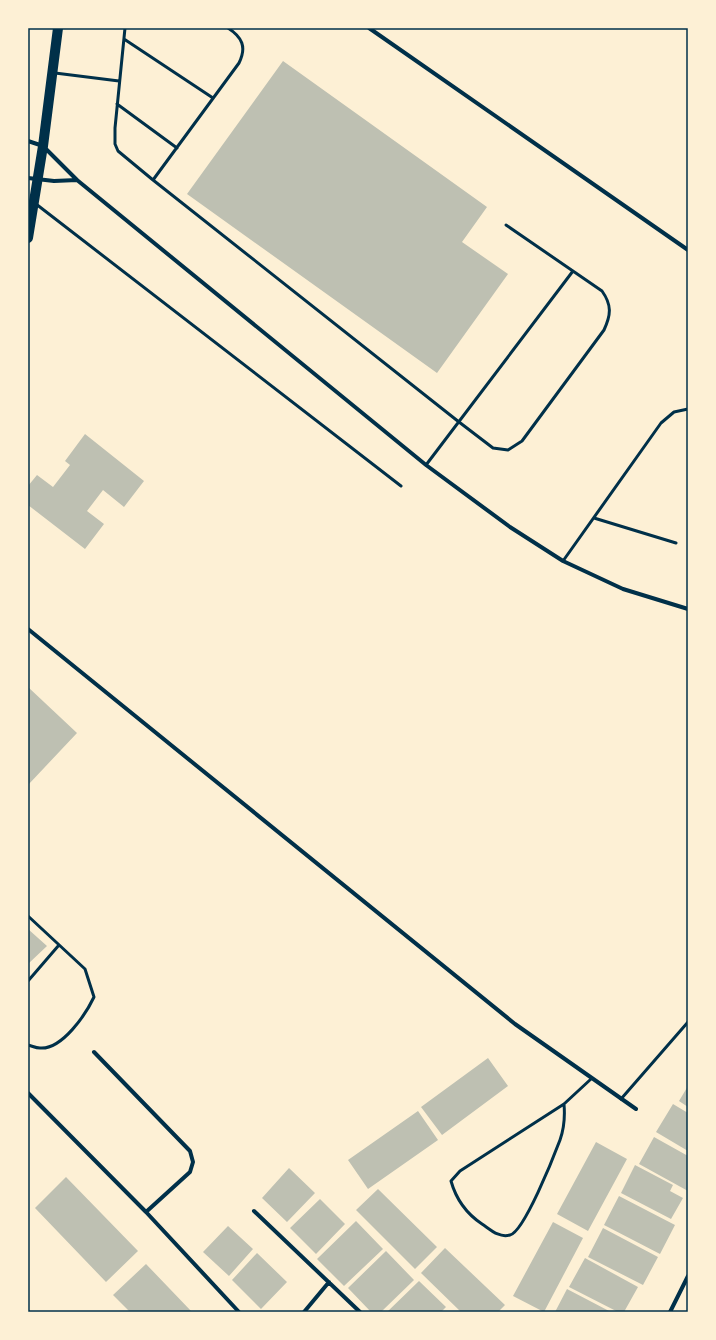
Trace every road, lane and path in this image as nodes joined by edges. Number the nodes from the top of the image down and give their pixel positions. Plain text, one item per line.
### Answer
1 (58, 28) edge
2 (125, 28) edge
3 (228, 28) edge
4 (369, 28) edge
5 (124, 39) junction
6 (52, 73) junction
7 (119, 81) junction
8 (214, 98) junction
9 (117, 104) junction
10 (28, 141) edge
11 (44, 146) junction
12 (177, 148) junction
13 (33, 179) edge
14 (77, 180) junction
15 (153, 180) junction
16 (35, 202) junction
17 (506, 225) dead end
18 (28, 238) edge
19 (688, 250) edge
20 (573, 271) junction
21 (688, 409) edge
22 (459, 422) junction
23 (426, 465) junction
24 (401, 486) dead end
25 (594, 518) junction
26 (676, 543) dead end
27 (563, 561) junction
28 (688, 609) edge
29 (28, 629) edge
30 (28, 916) edge
31 (59, 945) junction
32 (28, 981) edge
33 (688, 1022) edge
34 (28, 1045) edge
35 (94, 1052) dead end
36 (591, 1079) junction
37 (28, 1093) edge
38 (621, 1099) junction
39 (564, 1104) junction
40 (636, 1109) dead end
41 (254, 1211) dead end
42 (146, 1212) junction
43 (688, 1276) edge
44 (329, 1282) junction
45 (239, 1312) edge
46 (304, 1312) edge
47 (360, 1312) edge
48 (670, 1312) edge

1 - 6 main road
2 - 5 lane
3 - 8 lane
4 - 19 street
5 - 7 lane
5 - 8 lane
6 - 7 lane
6 - 11 main road
7 - 9 lane
8 - 12 lane
9 - 12 lane
9 - 15 lane
10 - 11 street
11 - 13 main road
11 - 14 street
12 - 15 lane
13 - 14 street
13 - 16 main road
14 - 23 street
15 - 22 lane
16 - 18 main road
16 - 24 lane
17 - 20 lane
20 - 22 lane
20 - 22 lane
21 - 25 lane
22 - 23 lane
23 - 27 street
25 - 26 lane
25 - 27 lane
27 - 28 street
29 - 36 street
30 - 31 lane
31 - 32 lane
31 - 34 lane
33 - 38 lane
35 - 42 street
36 - 38 street
36 - 39 lane
37 - 42 street
38 - 40 street
39 - 39 lane
41 - 44 street
42 - 45 street
43 - 48 street
44 - 46 street
44 - 47 street

